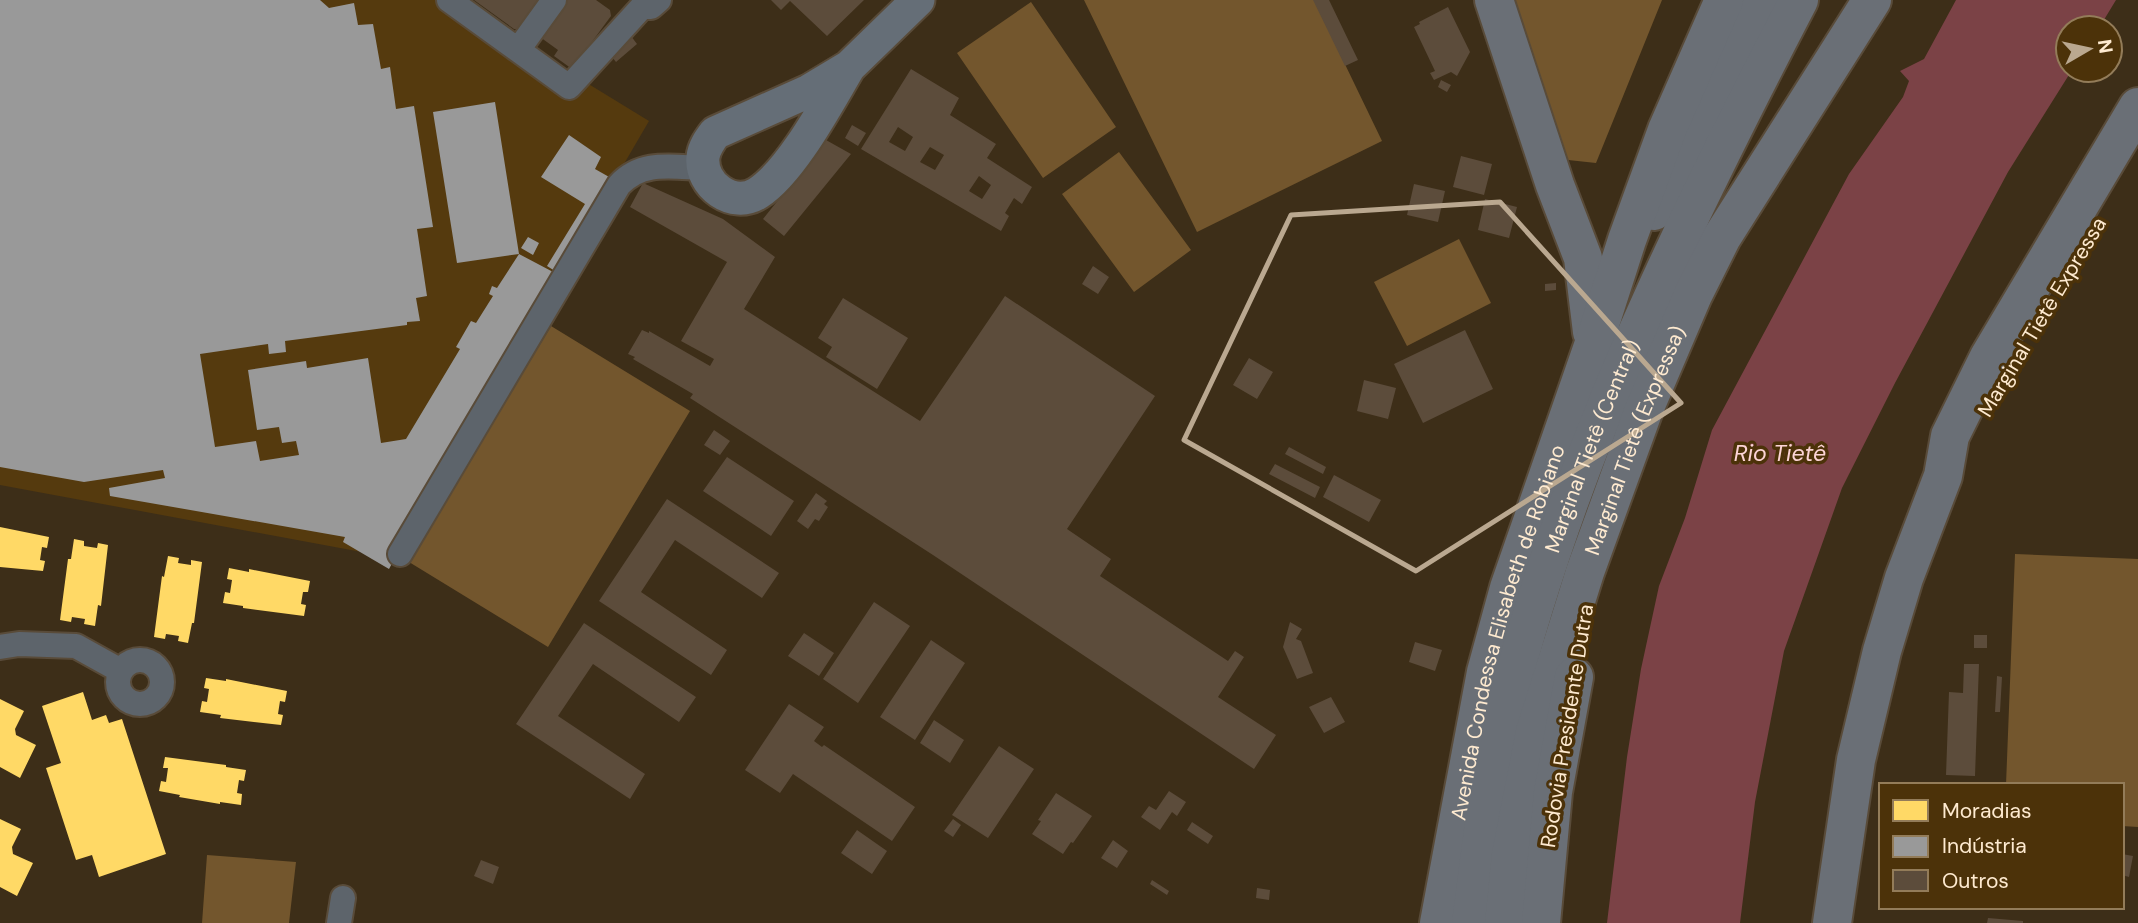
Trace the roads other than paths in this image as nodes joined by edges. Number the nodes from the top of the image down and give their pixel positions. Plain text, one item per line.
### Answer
1 (449, 0) edge
2 (554, 0) edge
3 (918, 0) edge
4 (1494, 0) edge
5 (1724, 0) edge
6 (1765, 0) edge
7 (1799, 0) edge
8 (1872, 0) edge
9 (644, 2) edge
10 (518, 50) junction
11 (849, 67) junction
12 (2138, 107) edge
13 (2138, 157) edge
14 (704, 168) junction
15 (1627, 240) junction
16 (1593, 346) junction
17 (1943, 476) junction
18 (400, 554) dead end
19 (1586, 572) junction
20 (0, 647) edge
21 (121, 671) dead end
22 (343, 898) dead end
23 (339, 923) edge
24 (1440, 923) edge
25 (1471, 923) edge
26 (1504, 923) edge
27 (1541, 923) edge
28 (1832, 923) edge

1 - 10 street
2 - 10 street
3 - 11 street
4 - 16 highway
5 - 15 highway, Avenida Condessa Elisabeth de Robiano
6 - 15 highway
7 - 25 highway, Marginal Tietê (Central)
8 - 19 highway, Marginal Tietê (Expressa)
9 - 10 street
11 - 14 street
11 - 14 street
12 - 17 highway
13 - 17 highway, Marginal Tietê Expressa
14 - 18 street
15 - 16 highway, Avenida Condessa Elisabeth de Robiano
16 - 24 highway, Avenida Condessa Elisabeth de Robiano
17 - 28 highway
19 - 26 highway, Marginal Tietê (Expressa)
19 - 27 highway, Rodovia Presidente Dutra
20 - 21 street
22 - 23 street

